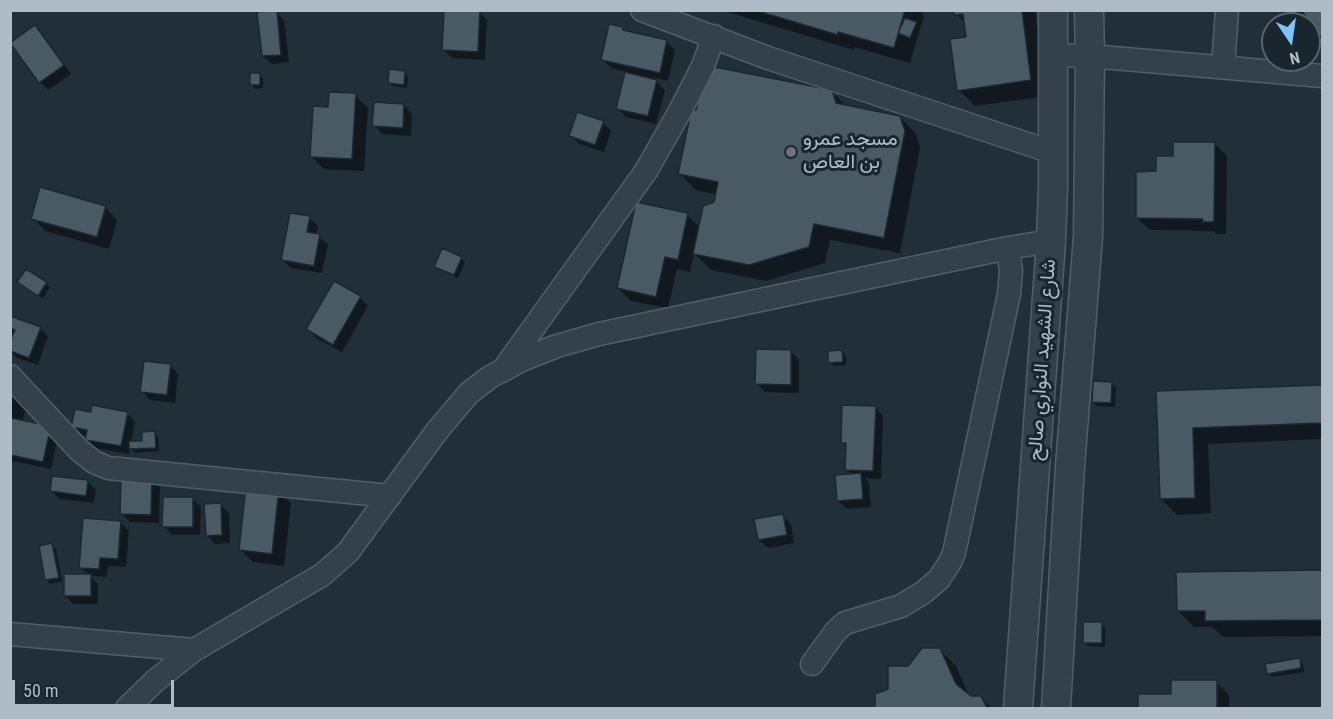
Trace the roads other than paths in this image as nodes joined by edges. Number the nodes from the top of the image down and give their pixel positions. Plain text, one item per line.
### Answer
1 (642, 10) edge
2 (1053, 10) edge
3 (1089, 10) edge
4 (1227, 10) edge
5 (714, 36) junction
6 (1053, 55) junction
7 (1090, 56) junction
8 (1223, 68) junction
9 (1323, 76) edge
10 (1052, 152) junction
11 (1051, 241) junction
12 (1008, 248) junction
13 (503, 370) junction
14 (10, 376) edge
15 (390, 496) junction
16 (10, 634) edge
17 (1023, 645) junction
18 (1060, 646) junction
19 (194, 650) junction
20 (812, 664) dead end
21 (127, 708) edge
22 (1017, 708) edge
23 (1056, 708) edge

1 - 5 street
2 - 6 street, شارع الشهيد النواري صالح
3 - 7 street, شارع الشهيد النواري صالح
4 - 8 street
5 - 10 street
5 - 13 street
6 - 7 street
6 - 10 street, شارع الشهيد النواري صالح
7 - 8 street
7 - 18 street, شارع الشهيد النواري صالح
8 - 9 street
10 - 11 street, شارع الشهيد النواري صالح
11 - 12 street
11 - 17 street, شارع الشهيد النواري صالح
12 - 13 street
12 - 20 street
13 - 15 street
14 - 15 street
15 - 19 street
16 - 19 street
17 - 18 street
17 - 22 street, شارع الشهيد النواري صالح
18 - 23 street, شارع الشهيد النواري صالح
19 - 21 street

